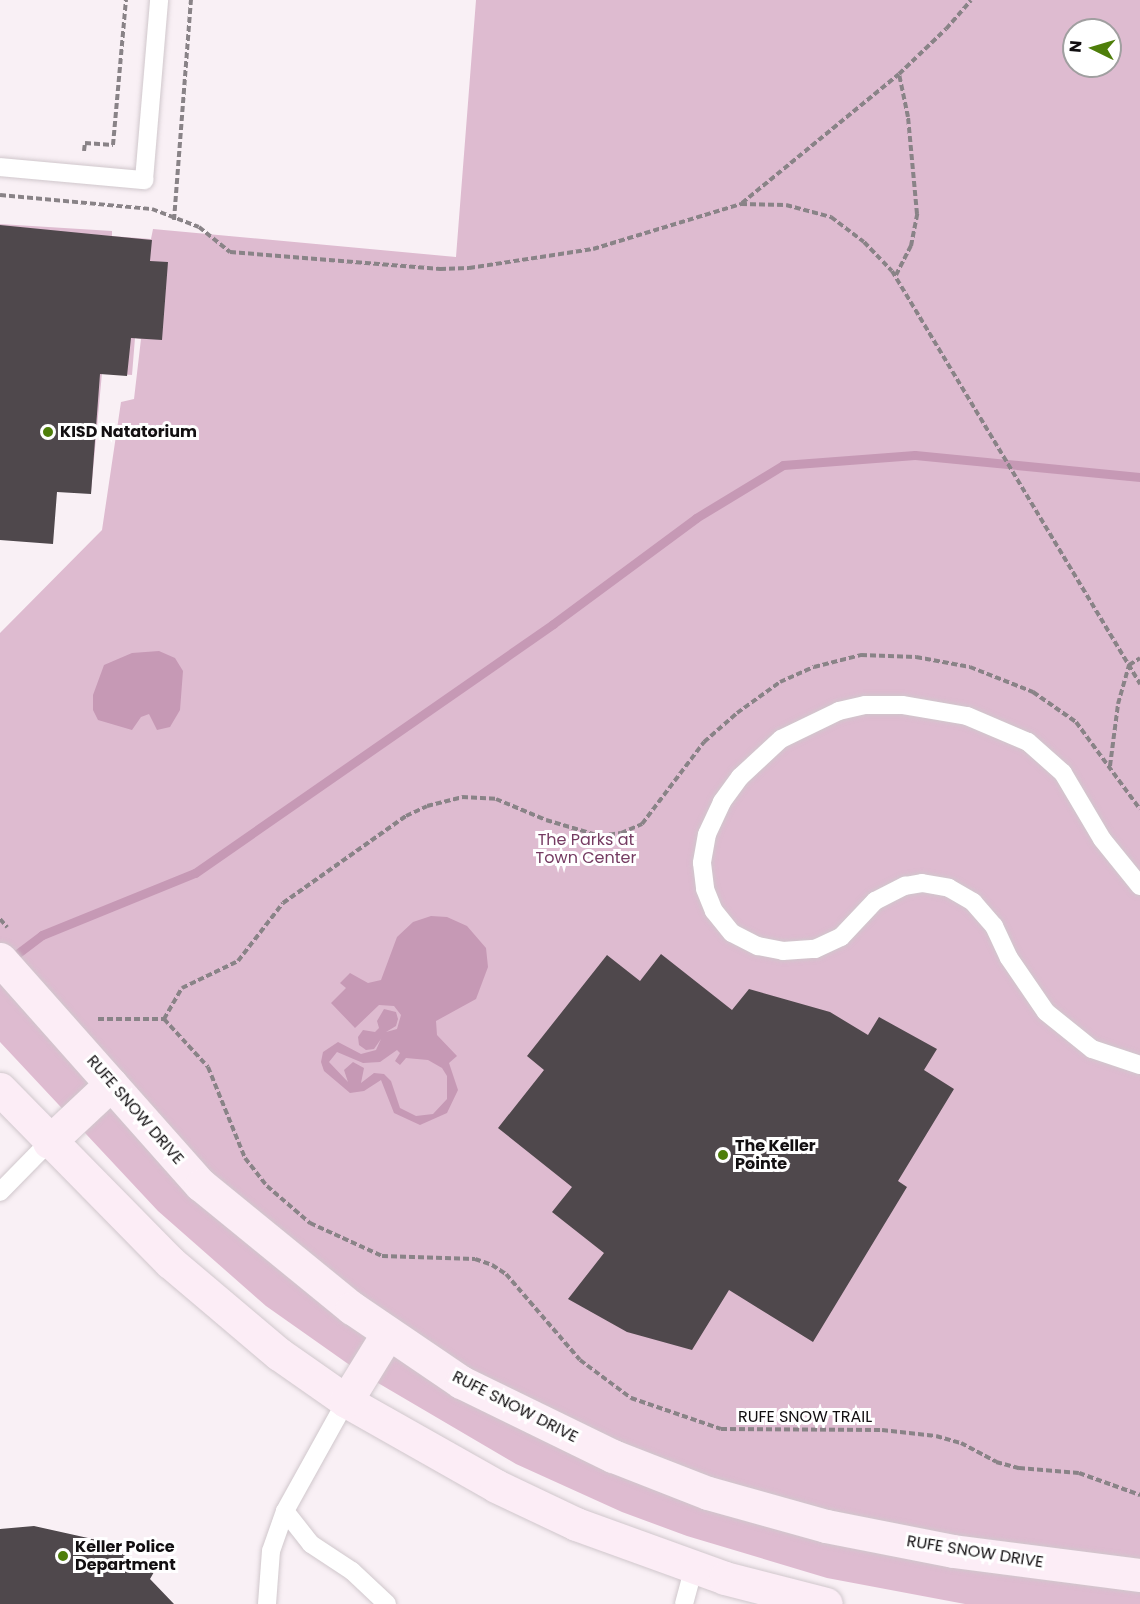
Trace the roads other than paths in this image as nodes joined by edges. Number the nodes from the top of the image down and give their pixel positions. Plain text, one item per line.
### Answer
1 (159, 0) edge
2 (0, 167) edge
3 (1140, 886) edge
4 (0, 959) edge
5 (1140, 1065) edge
6 (111, 1084) junction
7 (0, 1089) edge
8 (49, 1142) junction
9 (0, 1192) edge
10 (388, 1333) junction
11 (346, 1401) junction
12 (285, 1510) junction
13 (694, 1567) junction
14 (1140, 1575) edge
15 (267, 1604) edge
16 (387, 1604) edge
17 (684, 1604) edge
18 (826, 1604) edge

1 - 2 lane
3 - 5 lane
4 - 6 main road, RUFE SNOW DRIVE
6 - 8 main road
6 - 10 main road, RUFE SNOW DRIVE
7 - 8 main road
8 - 9 lane
8 - 11 main road
10 - 11 main road
10 - 14 main road, RUFE SNOW DRIVE
11 - 12 lane
11 - 13 main road
12 - 15 lane
12 - 16 lane
13 - 17 lane
13 - 18 main road

